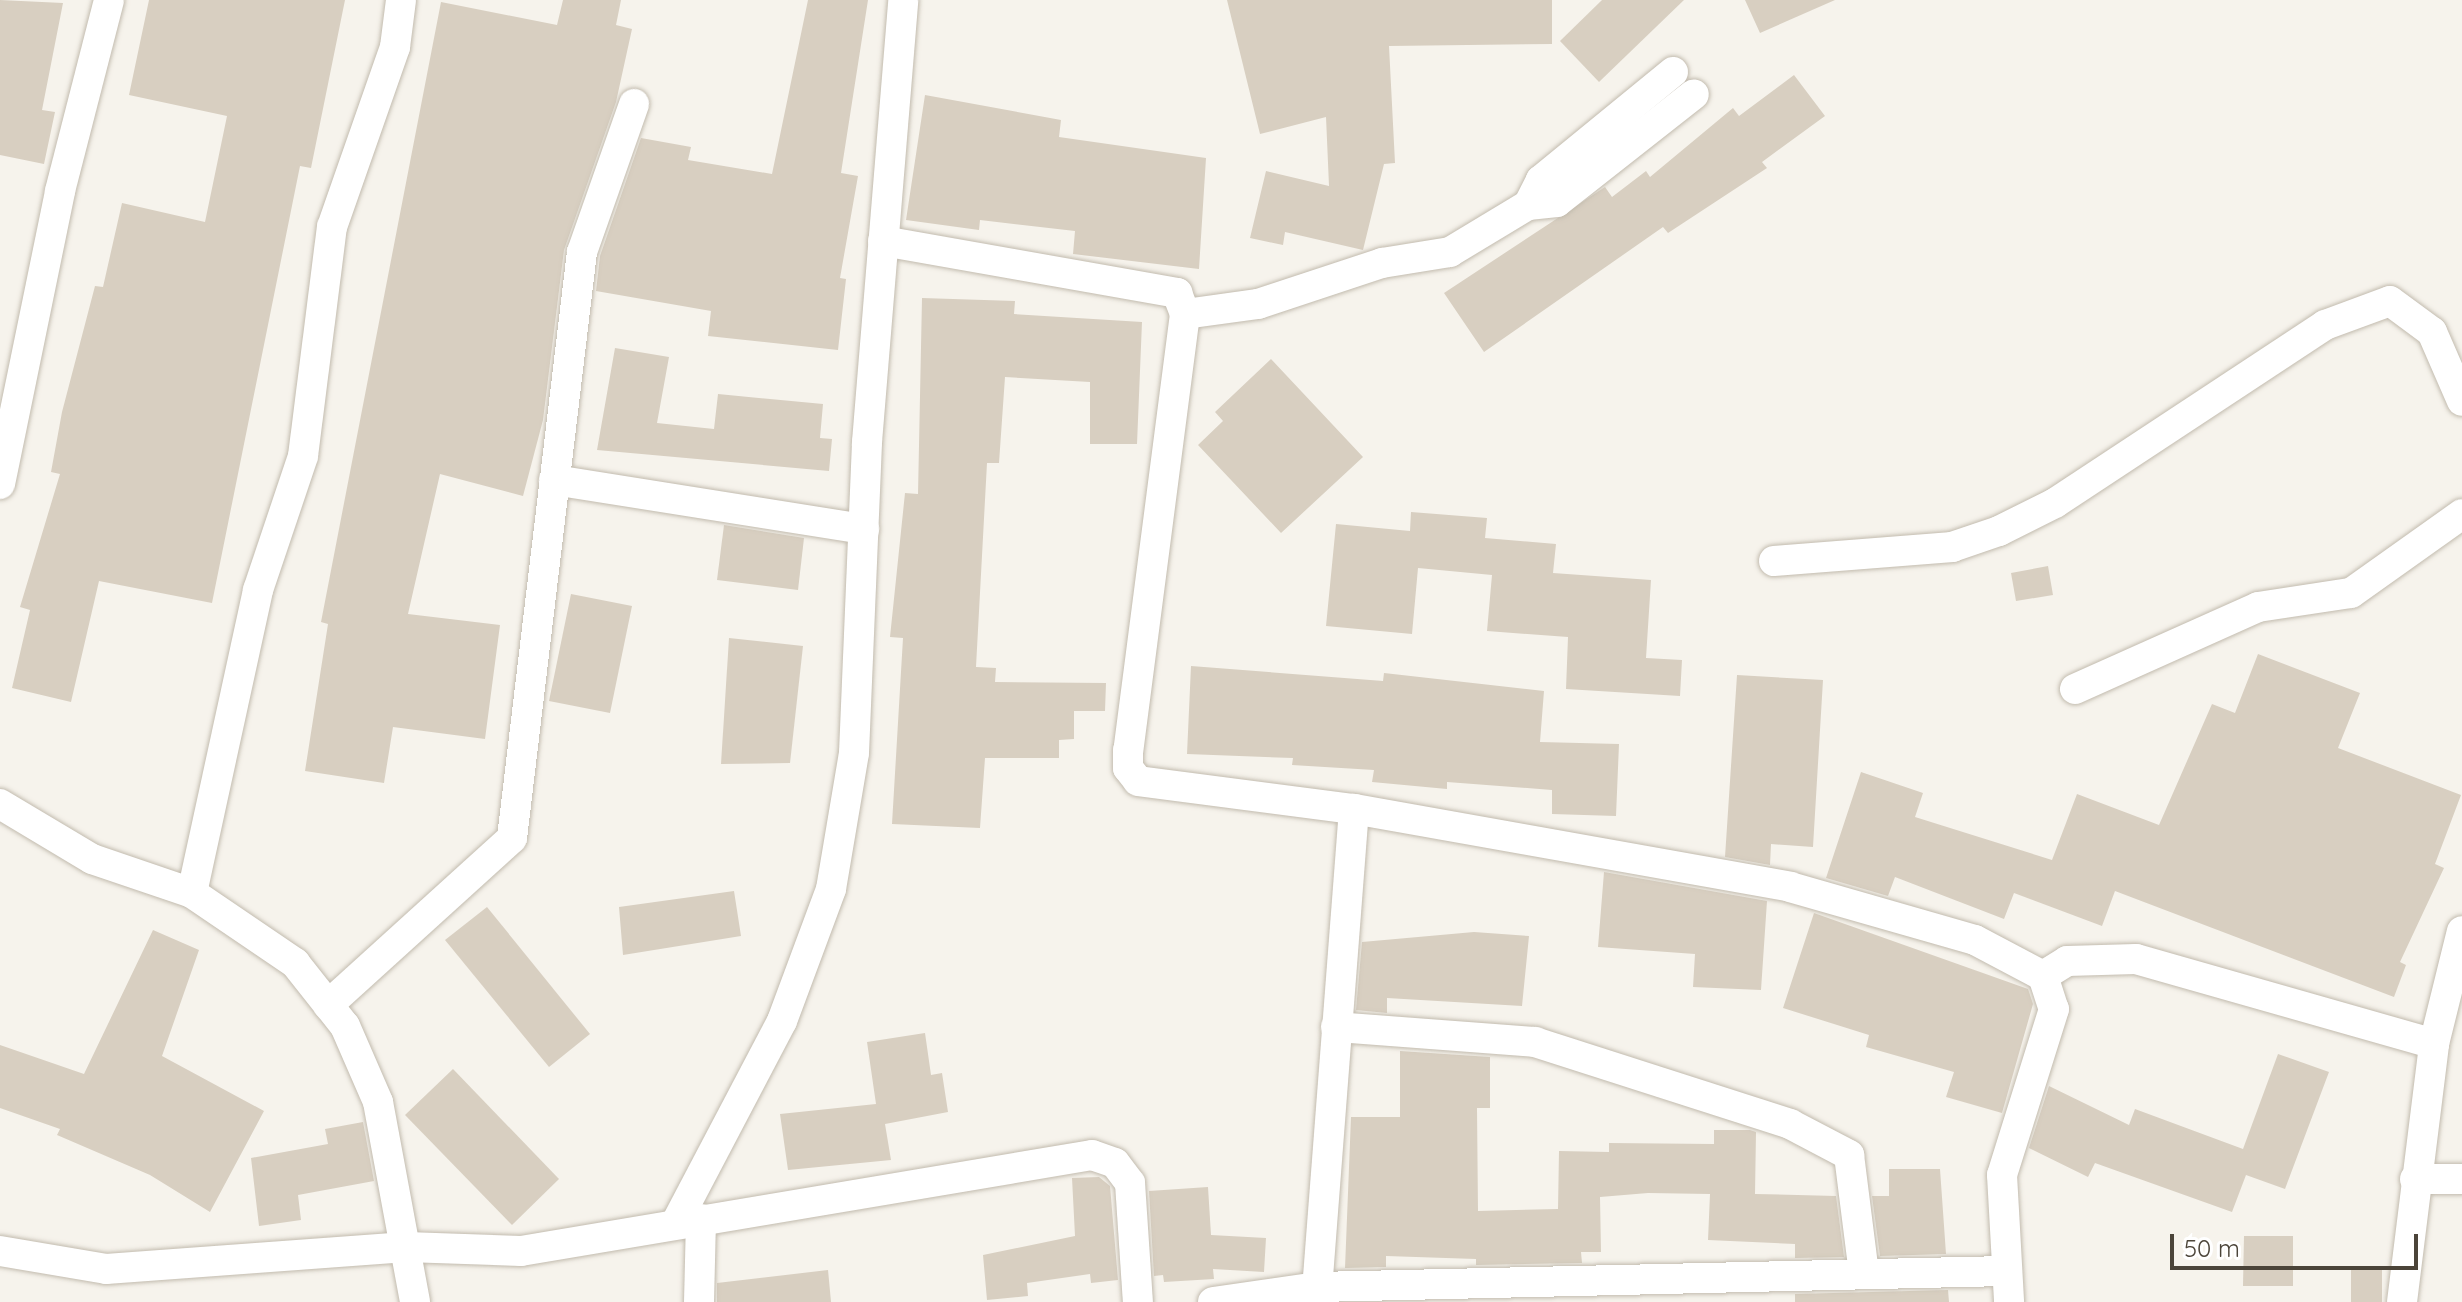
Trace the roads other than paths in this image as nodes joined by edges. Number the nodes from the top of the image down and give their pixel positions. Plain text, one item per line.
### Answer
1 (109, 0) edge
2 (401, 0) edge
3 (903, 0) edge
4 (1673, 72) dead end
5 (1694, 94) dead end
6 (634, 104) dead end
7 (1528, 205) junction
8 (883, 241) junction
9 (1185, 314) junction
10 (2462, 401) edge
11 (554, 480) junction
12 (0, 484) edge
13 (2462, 514) edge
14 (864, 529) junction
15 (1774, 561) dead end
16 (2075, 689) dead end
17 (0, 804) edge
18 (1354, 809) junction
19 (192, 893) junction
20 (2462, 931) edge
21 (2043, 976) junction
22 (328, 1005) junction
23 (1336, 1027) junction
24 (2434, 1044) junction
25 (2415, 1179) junction
26 (2462, 1179) edge
27 (689, 1220) junction
28 (406, 1247) junction
29 (0, 1251) edge
30 (2007, 1271) junction
31 (1864, 1274) junction
32 (1316, 1295) edge
33 (415, 1302) edge
34 (699, 1302) edge
35 (1138, 1302) edge
36 (1213, 1302) edge
37 (2009, 1302) edge
38 (2402, 1302) edge

1 - 12 street
2 - 19 street
3 - 8 street
4 - 7 street
5 - 7 street
6 - 11 street
7 - 9 street
8 - 9 street
8 - 14 street
9 - 18 street
10 - 15 street
11 - 14 street
11 - 22 street
13 - 16 street
14 - 27 street
17 - 19 street
18 - 21 street
18 - 23 street
19 - 22 street
20 - 24 street
21 - 24 street
21 - 30 street
22 - 28 street
23 - 31 street
23 - 32 street
24 - 25 street
25 - 26 street
25 - 38 street
27 - 28 street
27 - 34 street
27 - 35 street
28 - 29 street
28 - 33 street
30 - 31 street
30 - 37 street
31 - 32 street
32 - 36 street

